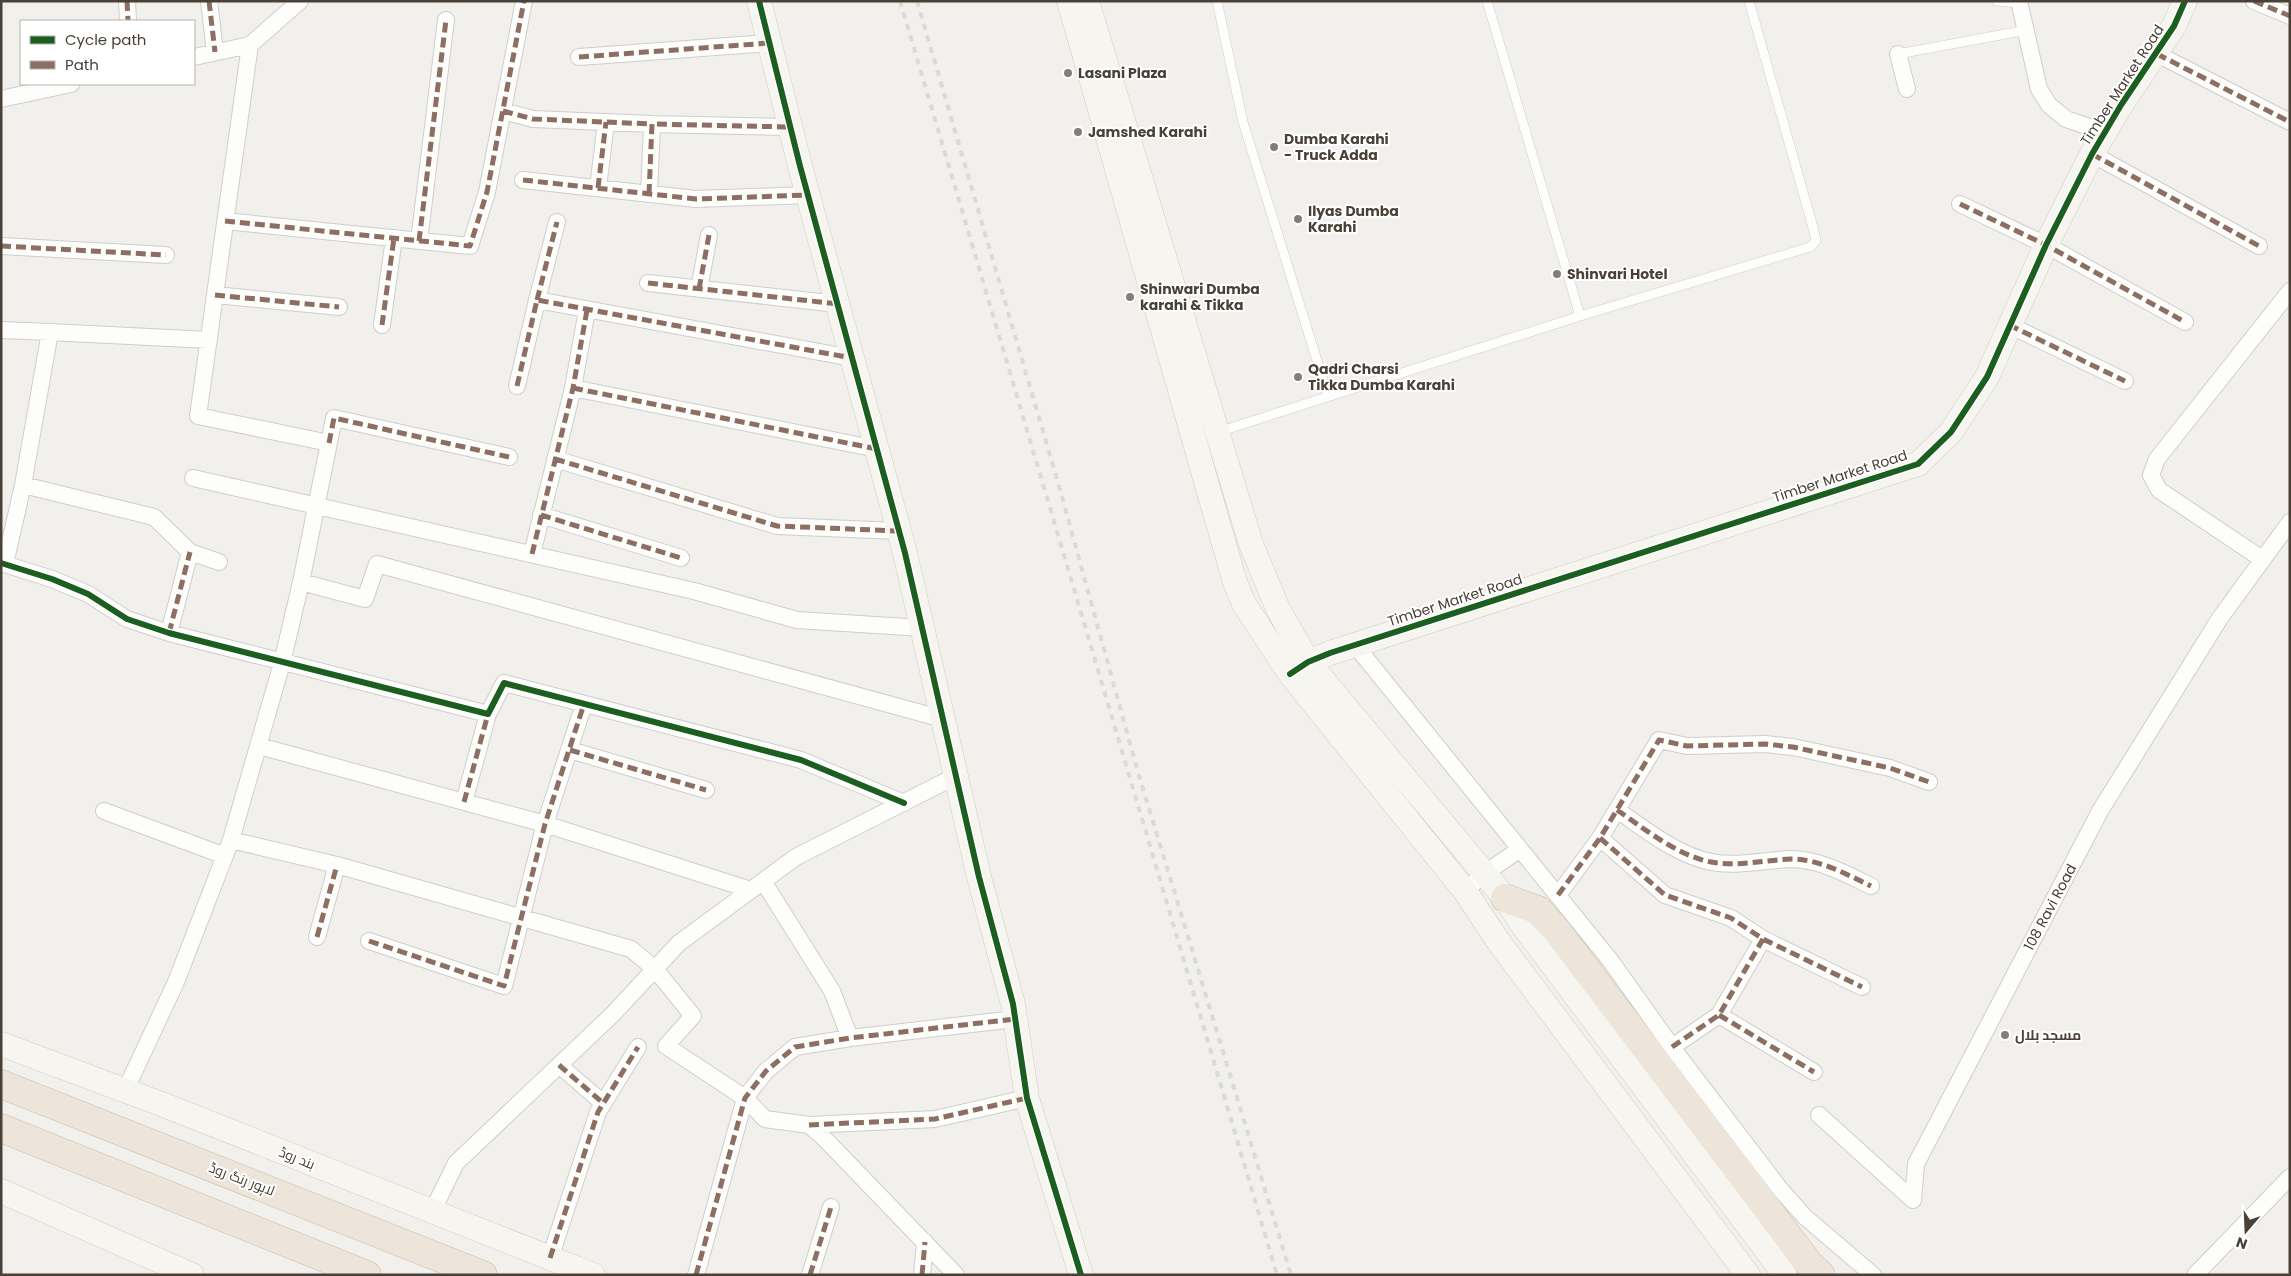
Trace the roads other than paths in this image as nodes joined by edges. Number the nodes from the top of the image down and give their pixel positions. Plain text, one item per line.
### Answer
1 (127, 1) edge
2 (208, 1) edge
3 (300, 1) edge
4 (524, 1) edge
5 (759, 1) edge
6 (1069, 1) edge
7 (1087, 1) edge
8 (1218, 1) edge
9 (1487, 1) edge
10 (1749, 1) edge
11 (1997, 1) edge
12 (2185, 1) edge
13 (2254, 1) edge
14 (2020, 2) edge
15 (2290, 16) edge
16 (128, 20) edge
17 (446, 20) dead end
18 (2027, 30) junction
19 (769, 43) junction
20 (250, 44) junction
21 (215, 52) junction
22 (1898, 54) joint
23 (2157, 54) junction
24 (195, 57) edge
25 (579, 57) dead end
26 (66, 85) edge
27 (1907, 89) dead end
28 (1, 99) edge
29 (503, 111) junction
30 (606, 122) junction
31 (2290, 122) edge
32 (652, 124) junction
33 (790, 127) junction
34 (2104, 132) junction
35 (2092, 154) junction
36 (523, 180) dead end
37 (598, 188) junction
38 (649, 194) junction
39 (808, 195) junction
40 (1960, 204) dead end
41 (226, 220) junction
42 (557, 222) dead end
43 (709, 235) dead end
44 (394, 238) junction
45 (419, 241) junction
46 (2046, 245) junction
47 (1, 246) edge
48 (2259, 246) dead end
49 (166, 255) dead end
50 (648, 283) dead end
51 (698, 289) junction
52 (2290, 291) edge
53 (215, 294) junction
54 (537, 300) junction
55 (838, 304) junction
56 (339, 307) dead end
57 (587, 310) junction
58 (1580, 316) junction
59 (2185, 322) dead end
60 (382, 325) dead end
61 (2009, 325) junction
62 (1, 330) edge
63 (50, 332) junction
64 (209, 340) junction
65 (852, 358) junction
66 (2125, 381) dead end
67 (517, 386) dead end
68 (573, 388) junction
69 (1328, 396) junction
70 (1218, 432) junction
71 (329, 443) junction
72 (877, 449) junction
73 (509, 457) dead end
74 (555, 459) junction
75 (193, 478) dead end
76 (22, 485) junction
77 (316, 506) junction
78 (541, 515) junction
79 (2290, 522) edge
80 (899, 531) junction
81 (190, 552) junction
82 (532, 554) junction
83 (681, 558) dead end
84 (2262, 559) junction
85 (219, 562) dead end
86 (3, 564) edge
87 (301, 582) junction
88 (922, 628) junction
89 (168, 633) junction
90 (1355, 645) junction
91 (282, 663) junction
92 (1299, 668) junction
93 (584, 704) junction
94 (488, 714) junction
95 (943, 719) junction
96 (259, 746) junction
97 (570, 750) junction
98 (956, 776) junction
99 (1929, 782) dead end
100 (706, 790) dead end
101 (464, 802) junction
102 (904, 803) junction
103 (1617, 810) junction
104 (104, 811) dead end
105 (545, 824) junction
106 (1600, 838) junction
107 (232, 840) junction
108 (1520, 849) junction
109 (225, 856) junction
110 (337, 865) junction
111 (1484, 874) junction
112 (757, 886) junction
113 (1871, 886) dead end
114 (1465, 891) junction
115 (1505, 898) joint
116 (1539, 909) junction
117 (520, 917) junction
118 (317, 937) dead end
119 (1763, 939) junction
120 (368, 941) dead end
121 (1498, 941) junction
122 (655, 969) junction
123 (1862, 987) dead end
124 (1719, 1015) junction
125 (1015, 1019) junction
126 (850, 1038) junction
127 (1, 1044) edge
128 (638, 1047) dead end
129 (1672, 1047) junction
130 (558, 1065) junction
131 (1814, 1072) dead end
132 (1, 1084) edge
133 (125, 1091) junction
134 (745, 1098) junction
135 (1027, 1098) junction
136 (603, 1103) junction
137 (1818, 1115) dead end
138 (809, 1125) junction
139 (1, 1128) edge
140 (2290, 1177) edge
141 (1, 1191) edge
142 (831, 1206) dead end
143 (432, 1212) junction
144 (925, 1242) junction
145 (550, 1258) junction
146 (192, 1275) edge
147 (367, 1275) edge
148 (483, 1275) edge
149 (593, 1275) edge
150 (696, 1275) edge
151 (810, 1275) edge
152 (922, 1275) edge
153 (956, 1275) edge
154 (1081, 1275) edge
155 (1748, 1275) edge
156 (1785, 1275) edge
157 (1820, 1275) edge
158 (1873, 1275) edge
159 (2195, 1275) edge

1 - 16 street
2 - 21 street
3 - 20 street
4 - 29 street
5 - 19 main road
6 - 92 main road
7 - 70 main road
8 - 69 lane
9 - 58 lane
10 - 58 lane
11 - 14 lane
12 - 23 main road, Timber Market Road
13 - 15 street
14 - 18 street
17 - 45 street
18 - 22 lane
18 - 34 street
19 - 25 street
19 - 33 main road
20 - 21 street
20 - 41 street
21 - 24 street
22 - 27 street
23 - 31 street
23 - 34 main road, Timber Market Road
26 - 28 street
29 - 30 street
29 - 45 street
30 - 32 street
30 - 37 street
32 - 33 street
32 - 38 street
33 - 39 main road
34 - 35 main road, Timber Market Road
35 - 46 main road, Timber Market Road
35 - 48 street
36 - 37 street
37 - 38 street
38 - 39 street
39 - 55 main road
40 - 46 street
41 - 44 street
41 - 53 street
42 - 54 street
43 - 51 street
44 - 45 street
44 - 60 street
46 - 59 street
46 - 61 main road, Timber Market Road
47 - 49 street
50 - 51 street
51 - 55 street
52 - 84 street
53 - 56 street
53 - 64 street
54 - 57 street
54 - 67 street
55 - 65 main road
57 - 65 street
57 - 68 street
58 - 69 lane
61 - 66 street
61 - 90 main road, Timber Market Road
62 - 63 street
63 - 64 street
63 - 76 street
64 - 71 street
65 - 72 main road
68 - 72 street
68 - 74 street
69 - 70 lane
70 - 92 main road
71 - 73 street
71 - 77 street
72 - 80 main road
74 - 78 street
74 - 80 street
75 - 77 street
76 - 81 street
76 - 86 street
77 - 82 street
77 - 87 street
78 - 82 street
78 - 83 street
79 - 84 street, 108 Ravi Road
80 - 88 main road
81 - 85 street
81 - 89 street
82 - 88 street
84 - 137 street, 108 Ravi Road
86 - 89 street
87 - 91 street
87 - 95 street
88 - 95 main road
89 - 91 street
90 - 92 main road, Timber Market Road
90 - 108 street
91 - 94 street
91 - 96 street
92 - 111 main road
92 - 114 main road
93 - 94 street
93 - 97 street
93 - 102 street
94 - 101 street
95 - 98 main road
96 - 101 street
96 - 107 street
97 - 100 street
97 - 105 street
98 - 102 street
98 - 125 main road
99 - 103 street
101 - 105 street
102 - 112 street
103 - 106 street
103 - 113 street
104 - 109 street
105 - 112 street
105 - 117 street
106 - 116 street
106 - 119 street
107 - 109 street
107 - 110 street
108 - 111 street
108 - 116 street
109 - 133 street
110 - 117 street
110 - 118 street
111 - 114 street
111 - 115 main road
112 - 122 street
112 - 126 street
114 - 121 main road
115 - 116 highway
116 - 121 main road
116 - 129 street
116 - 156 main road
116 - 157 highway
117 - 120 street
117 - 122 street
119 - 123 street
119 - 124 street
121 - 155 main road
122 - 130 street
122 - 134 street
124 - 129 street
124 - 131 street
125 - 126 street
125 - 135 main road
126 - 134 street
127 - 133 main road, بند روڈ
128 - 136 street
129 - 158 street
130 - 136 street
130 - 143 street
132 - 148 highway, لاہور رنگ روڈ
133 - 143 main road, بند روڈ
134 - 138 street
134 - 150 street
135 - 138 street
135 - 154 main road
136 - 145 street
138 - 144 street
139 - 147 highway
140 - 159 street
141 - 146 main road
142 - 151 street
143 - 145 main road, بند روڈ
144 - 152 street
144 - 153 street
145 - 149 main road, بند روڈ

